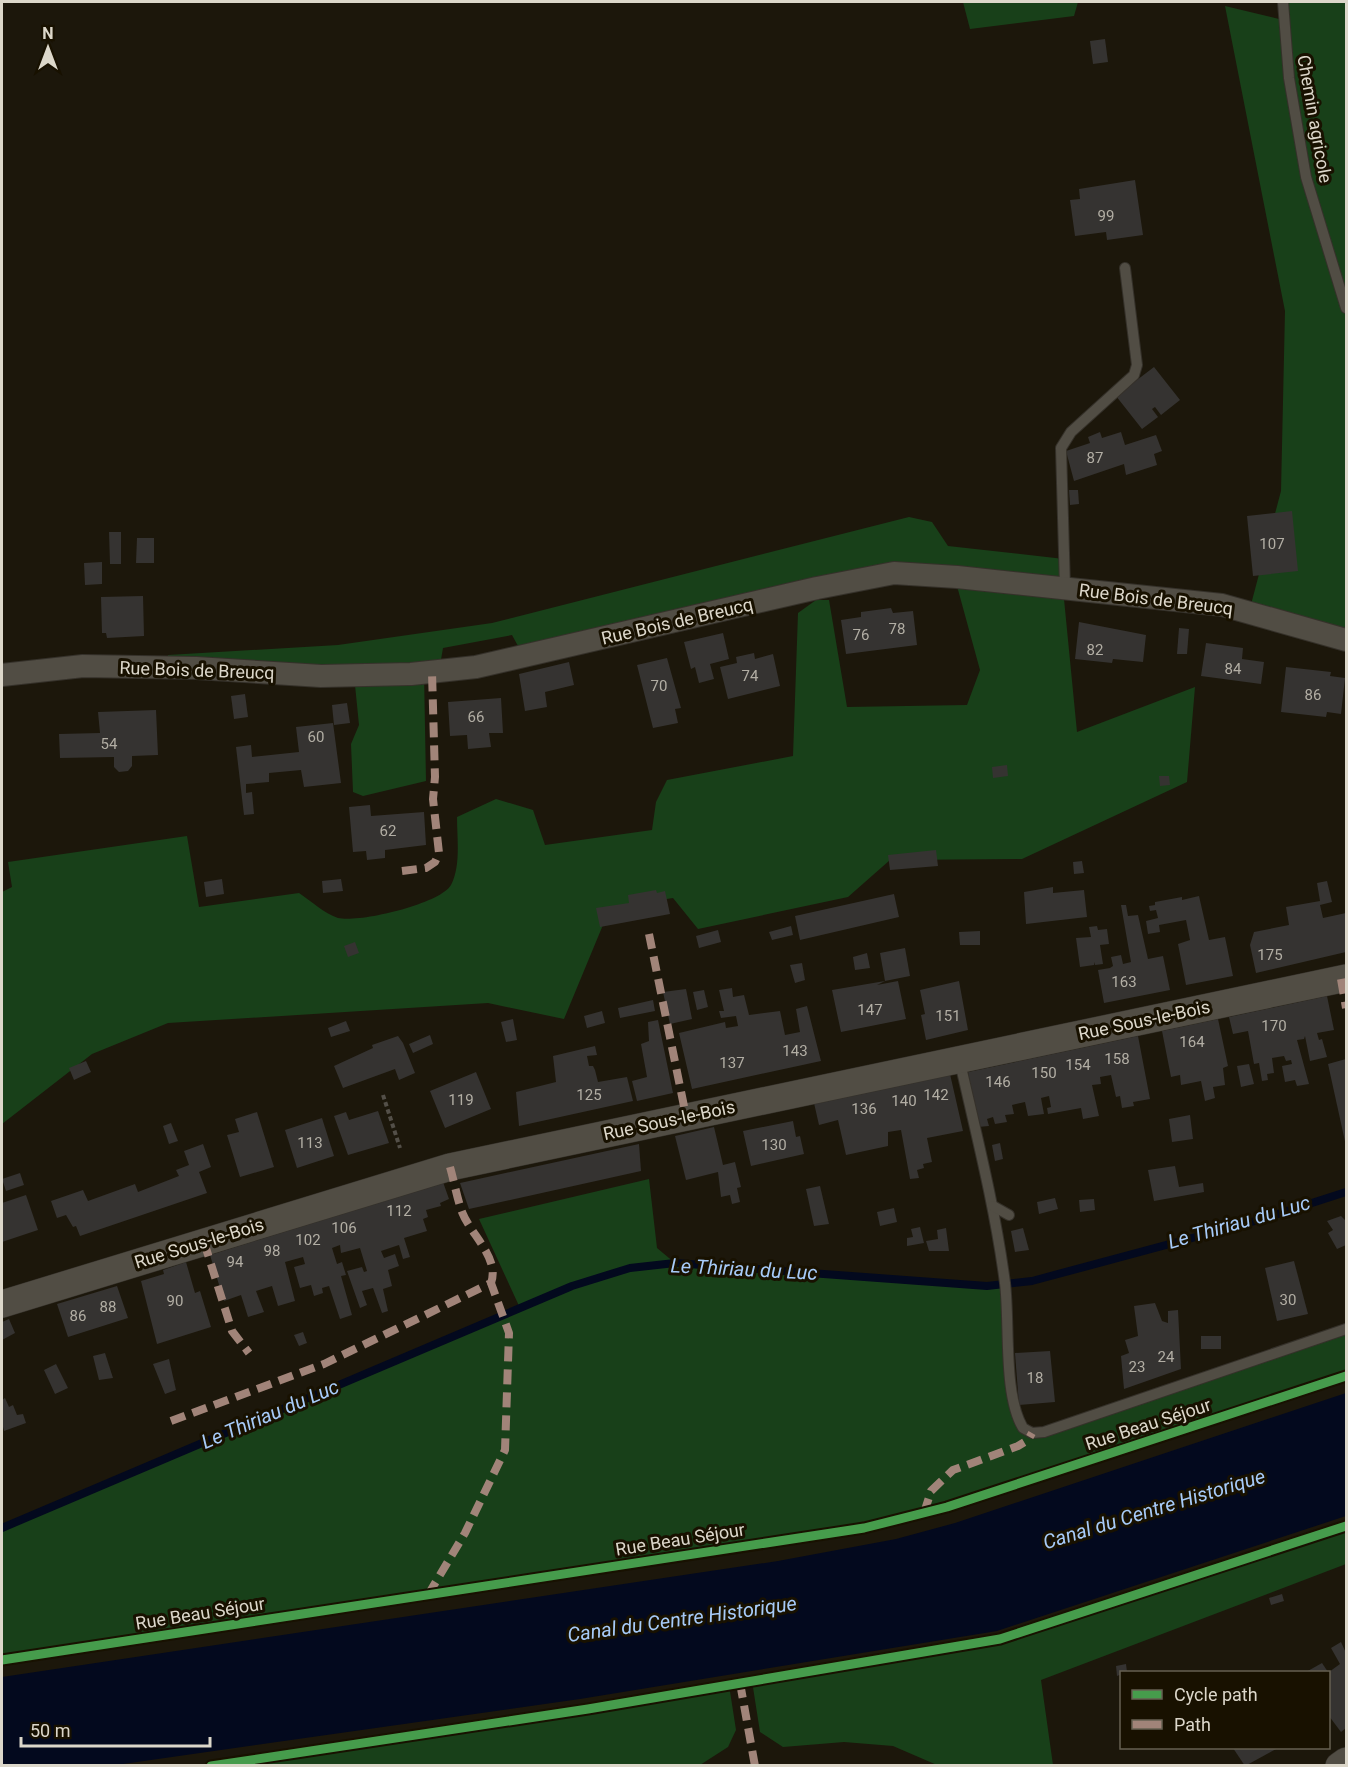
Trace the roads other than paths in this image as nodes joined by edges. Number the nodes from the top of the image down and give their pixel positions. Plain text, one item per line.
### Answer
1 (1283, 2) edge
2 (1125, 268) dead end
3 (1347, 308) edge
4 (1065, 588) junction
5 (1347, 640) edge
6 (2, 675) edge
7 (1347, 978) edge
8 (959, 1058) junction
9 (993, 1206) junction
10 (1009, 1215) dead end
11 (2, 1304) edge
12 (1347, 1329) edge
13 (1347, 1761) edge
14 (1339, 1766) edge

1 - 3 lane, Chemin agricole
2 - 4 lane
4 - 5 street, Rue Bois de Breucq
4 - 6 street, Rue Bois de Breucq
7 - 8 street, Rue Sous-le-Bois
8 - 9 lane
8 - 11 street, Rue Sous-le-Bois
9 - 10 lane
9 - 12 lane, Rue Beau Séjour
13 - 14 street

